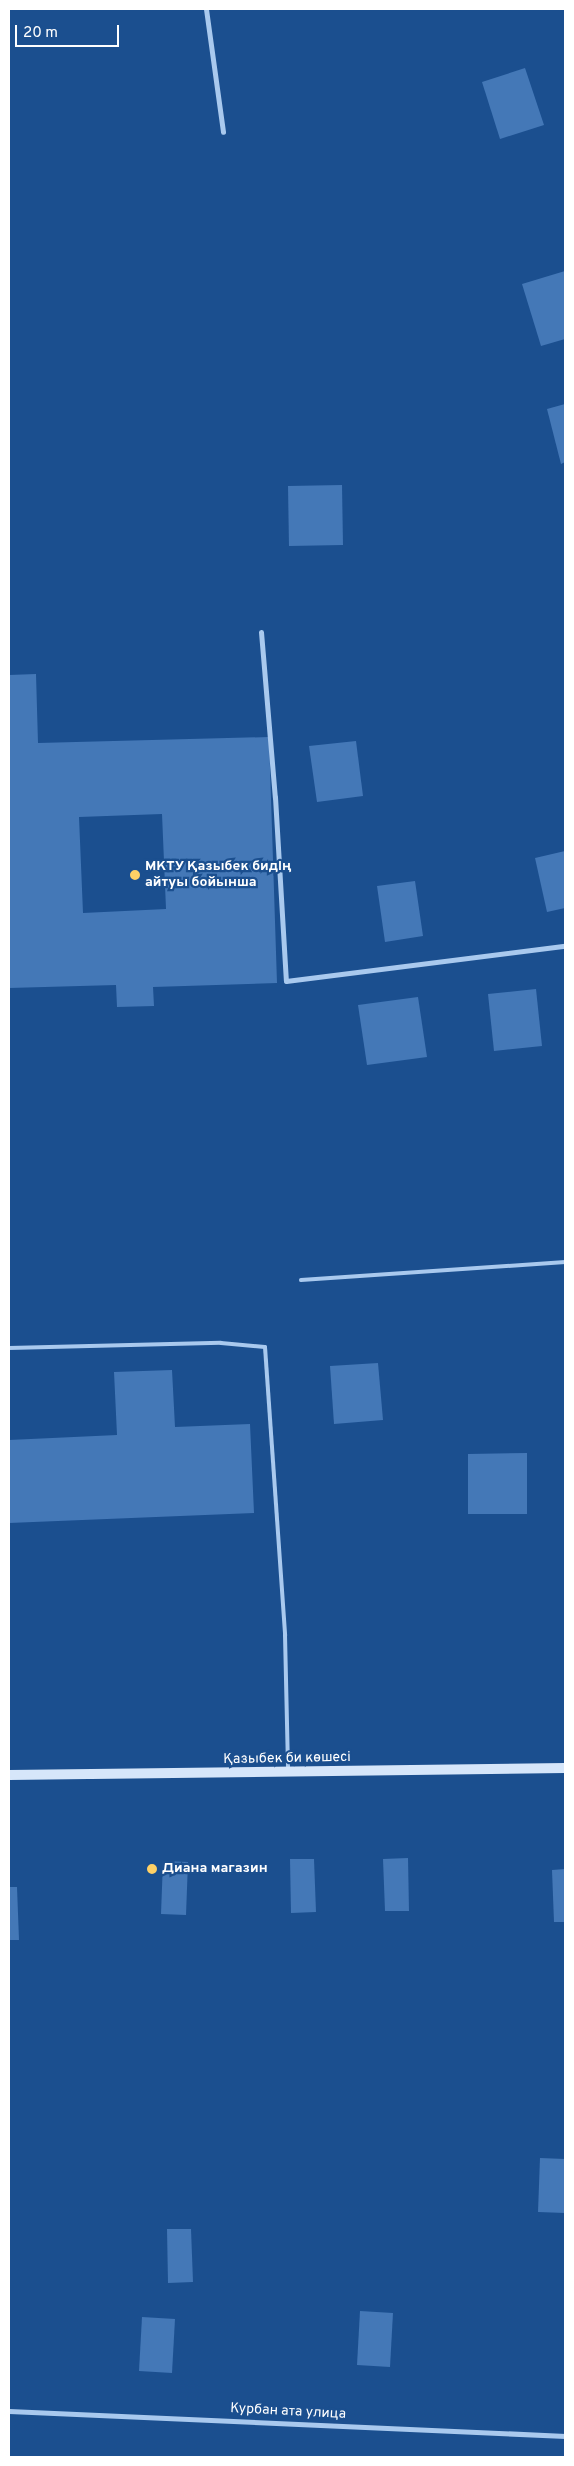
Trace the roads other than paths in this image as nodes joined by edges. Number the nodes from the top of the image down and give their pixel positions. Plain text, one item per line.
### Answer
1 (206, 9) edge
2 (224, 132) dead end
3 (261, 632) dead end
4 (565, 946) edge
5 (565, 1262) edge
6 (301, 1280) dead end
7 (9, 1348) edge
8 (565, 1768) edge
9 (288, 1774) junction
10 (9, 1775) edge
11 (9, 2411) edge
12 (565, 2436) edge

1 - 2 street
3 - 4 street
5 - 6 lane
7 - 9 lane
8 - 9 main road, Қазыбек би көшесі
9 - 10 main road, Қазыбек би көшесі
11 - 12 street, Курбан ата улица

